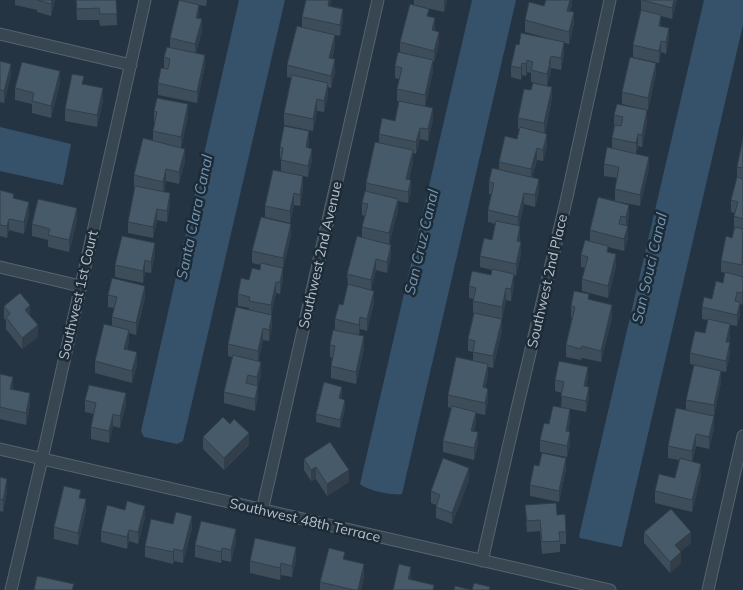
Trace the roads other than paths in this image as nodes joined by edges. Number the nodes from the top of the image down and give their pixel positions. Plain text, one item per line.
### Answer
1 (146, 0) edge
2 (378, 0) edge
3 (610, 0) edge
4 (0, 34) edge
5 (131, 65) junction
6 (0, 267) edge
7 (80, 286) junction
8 (743, 436) edge
9 (0, 450) edge
10 (42, 459) junction
11 (262, 511) junction
12 (482, 561) junction
13 (11, 590) edge
14 (610, 590) edge
15 (708, 590) edge

1 - 5 street, Southwest 1st Court
2 - 11 street, Southwest 2nd Avenue
3 - 12 street, Southwest 2nd Place
4 - 5 street
5 - 7 street, Southwest 1st Court
6 - 7 street
7 - 10 street, Southwest 1st Court
8 - 15 street
9 - 10 street, Southwest 48th Terrace
10 - 11 street, Southwest 48th Terrace
10 - 13 street, Southwest 1st Court
11 - 12 street, Southwest 48th Terrace
12 - 14 street, Southwest 48th Terrace

